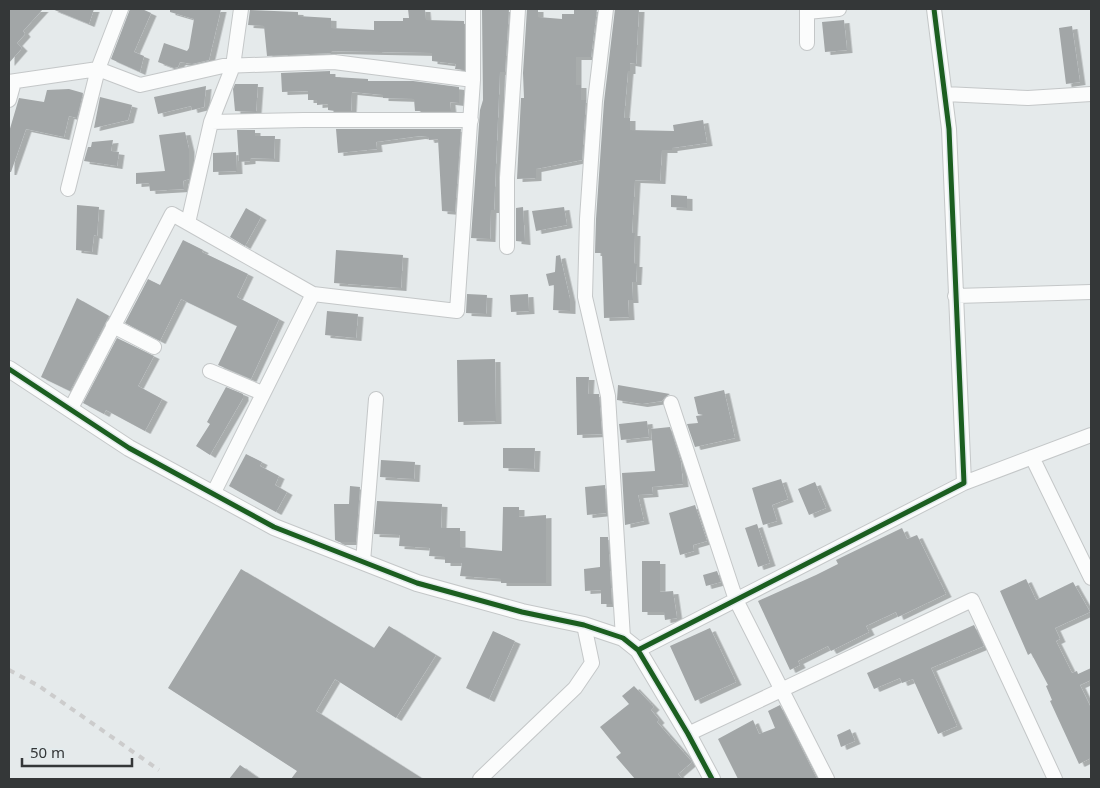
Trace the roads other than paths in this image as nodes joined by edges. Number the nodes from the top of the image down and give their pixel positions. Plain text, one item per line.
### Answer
1 (121, 9) edge
2 (241, 9) edge
3 (473, 9) edge
4 (518, 9) edge
5 (606, 9) edge
6 (839, 9) edge
7 (934, 9) edge
8 (807, 10) edge
9 (807, 43) dead end
10 (233, 66) junction
11 (98, 69) junction
12 (472, 80) junction
13 (11, 82) edge
14 (945, 94) junction
15 (1091, 94) edge
16 (9, 100) edge
17 (471, 120) junction
18 (211, 122) junction
19 (68, 189) dead end
20 (188, 223) junction
21 (507, 247) dead end
22 (1091, 292) edge
23 (313, 294) junction
24 (955, 296) junction
25 (114, 326) junction
26 (154, 347) dead end
27 (9, 369) edge
28 (210, 371) dead end
29 (262, 393) junction
30 (376, 399) dead end
31 (671, 403) dead end
32 (70, 410) junction
33 (1091, 435) edge
34 (1032, 457) junction
35 (964, 483) junction
36 (213, 494) junction
37 (363, 562) junction
38 (1091, 578) edge
39 (736, 600) junction
40 (584, 626) junction
41 (623, 638) junction
42 (638, 650) junction
43 (782, 690) junction
44 (688, 734) junction
45 (480, 779) edge
46 (712, 779) edge
47 (827, 779) edge
48 (1055, 779) edge

1 - 11 street
2 - 10 street
3 - 12 street
4 - 21 street
5 - 41 street
6 - 8 street
7 - 14 street
8 - 9 street
10 - 11 street
10 - 12 street
10 - 18 street
11 - 13 street
11 - 19 street
12 - 17 street
13 - 16 street
14 - 15 street
14 - 24 street
17 - 18 street
17 - 23 street
18 - 20 street
20 - 23 street
20 - 25 street
22 - 24 street
23 - 29 street
24 - 35 street
25 - 26 street
25 - 32 street
27 - 32 street
28 - 29 street
29 - 36 street
30 - 37 street
31 - 39 street
32 - 36 street
33 - 34 street
34 - 35 street
34 - 38 street
35 - 39 street
36 - 37 street
37 - 40 street
39 - 42 street
39 - 43 street
40 - 41 street
40 - 45 street
41 - 42 street
42 - 44 street
43 - 44 street
43 - 47 street
43 - 48 street
44 - 46 street

